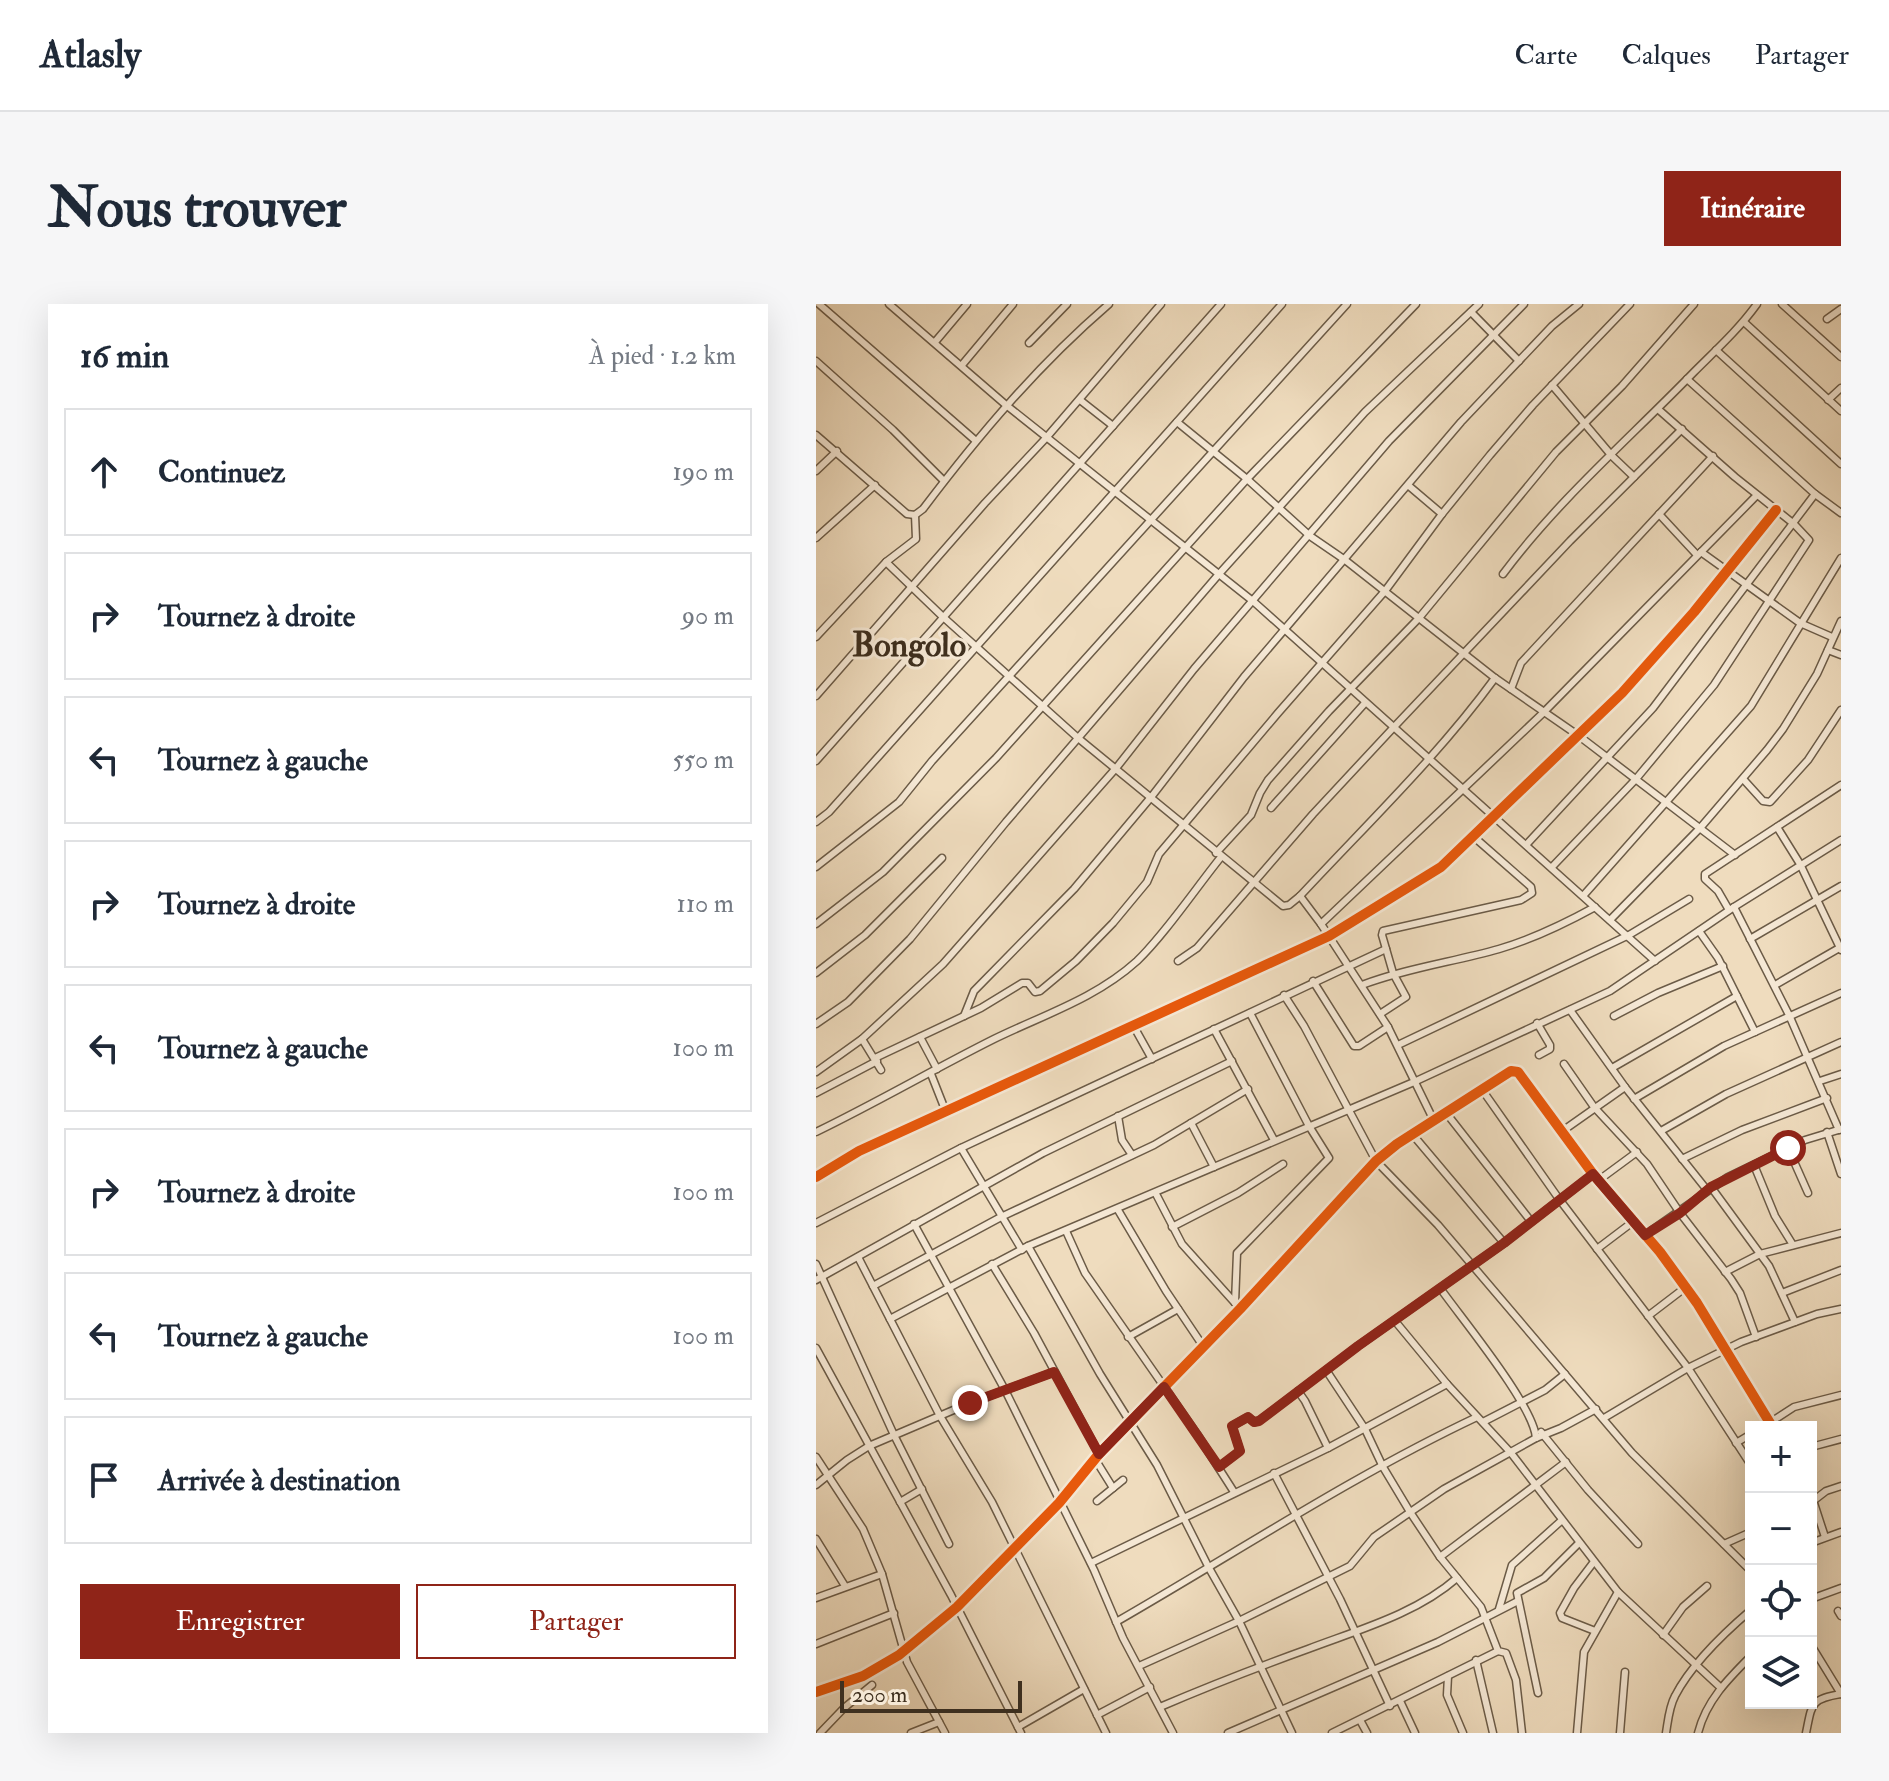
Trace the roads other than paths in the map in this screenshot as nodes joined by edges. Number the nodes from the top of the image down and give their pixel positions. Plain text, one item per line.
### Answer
1 (819, 304) edge
2 (889, 304) edge
3 (967, 304) edge
4 (1013, 304) edge
5 (1067, 304) edge
6 (1109, 304) edge
7 (1221, 304) edge
8 (1282, 304) edge
9 (1347, 304) edge
10 (1416, 304) edge
11 (1479, 304) edge
12 (1524, 304) edge
13 (1579, 304) edge
14 (1630, 304) edge
15 (1694, 304) edge
16 (1757, 304) edge
17 (1782, 304) edge
18 (1800, 304) edge
19 (1159, 305) edge
20 (1841, 309) edge
21 (1471, 312) junction
22 (1791, 312) junction
23 (1827, 319) dead end
24 (1744, 322) junction
25 (1494, 334) junction
26 (935, 342) junction
27 (1029, 343) dead end
28 (1716, 350) junction
29 (1841, 357) edge
30 (816, 361) edge
31 (1519, 361) junction
32 (962, 365) junction
33 (1687, 379) junction
34 (1552, 385) junction
35 (1841, 388) edge
36 (1080, 400) junction
37 (1828, 400) junction
38 (1006, 405) junction
39 (1659, 410) junction
40 (1841, 411) edge
41 (1588, 420) junction
42 (1177, 422) junction
43 (1113, 426) junction
44 (1682, 429) junction
45 (816, 435) edge
46 (1046, 438) junction
47 (976, 441) junction
48 (1213, 450) junction
49 (837, 451) junction
50 (1612, 456) junction
51 (1713, 456) junction
52 (1841, 464) edge
53 (1080, 466) junction
54 (816, 471) edge
55 (1634, 477) junction
56 (1247, 479) junction
57 (944, 481) junction
58 (875, 485) junction
59 (1409, 486) junction
60 (1114, 494) junction
61 (1815, 494) junction
62 (1757, 495) junction
63 (1279, 508) junction
64 (1776, 510) junction
65 (1841, 513) edge
66 (1442, 514) junction
67 (1659, 514) junction
68 (915, 515) junction
69 (1149, 521) junction
70 (1794, 524) junction
71 (1310, 536) junction
72 (816, 538) edge
73 (1186, 550) junction
74 (1699, 554) junction
75 (1841, 558) edge
76 (1345, 560) junction
77 (886, 562) junction
78 (1725, 570) junction
79 (1219, 574) junction
80 (1503, 574) dead end
81 (1746, 585) junction
82 (912, 586) junction
83 (1385, 591) junction
84 (1767, 600) junction
85 (1254, 602) junction
86 (942, 616) junction
87 (1419, 618) junction
88 (1841, 621) edge
89 (1800, 623) junction
90 (1284, 631) junction
91 (816, 637) edge
92 (1832, 637) junction
93 (977, 646) junction
94 (1828, 650) junction
95 (1465, 652) junction
96 (1841, 655) edge
97 (1321, 665) junction
98 (1011, 676) junction
99 (1495, 678) junction
100 (1511, 689) junction
101 (1351, 690) junction
102 (816, 696) edge
103 (1365, 703) junction
104 (1043, 706) junction
105 (1841, 710) edge
106 (1543, 713) junction
107 (1394, 727) junction
108 (1579, 736) junction
109 (1078, 738) junction
110 (1605, 757) junction
111 (1428, 759) junction
112 (816, 761) edge
113 (1117, 767) junction
114 (1636, 779) junction
115 (1744, 780) junction
116 (1841, 785) edge
117 (1464, 788) junction
118 (1152, 796) junction
119 (1667, 802) junction
120 (1271, 808) dead end
121 (1495, 817) junction
122 (816, 822) edge
123 (1186, 824) junction
124 (1701, 827) junction
125 (1777, 827) junction
126 (1474, 837) junction
127 (1841, 840) edge
128 (1526, 845) junction
129 (1219, 855) junction
130 (1735, 855) junction
131 (942, 858) dead end
132 (1800, 864) junction
133 (816, 867) edge
134 (1552, 867) junction
135 (1255, 883) junction
136 (1841, 886) edge
137 (1300, 896) junction
138 (1583, 896) junction
139 (1689, 899) dead end
140 (1816, 901) junction
141 (1595, 907) junction
142 (1732, 908) junction
143 (1610, 920) junction
144 (816, 924) edge
145 (1321, 924) junction
146 (1699, 931) junction
147 (1629, 935) junction
148 (1329, 936) junction
149 (1750, 939) junction
150 (1841, 948) edge
151 (1386, 949) junction
152 (1178, 961) dead end
153 (1655, 961) junction
154 (1349, 966) junction
155 (1723, 966) junction
156 (816, 973) edge
157 (1393, 973) junction
158 (1313, 981) junction
159 (1362, 985) junction
160 (1775, 985) junction
161 (1841, 993) edge
162 (1284, 995) junction
163 (1737, 996) junction
164 (1570, 1010) junction
165 (1250, 1013) junction
166 (1380, 1014) junction
167 (1789, 1015) junction
168 (964, 1016) junction
169 (1614, 1016) dead end
170 (1537, 1023) junction
171 (816, 1024) edge
172 (1133, 1025) junction
173 (1388, 1027) junction
174 (1214, 1029) junction
175 (1755, 1032) junction
176 (920, 1037) junction
177 (862, 1039) junction
178 (1841, 1042) edge
179 (1398, 1045) junction
180 (1539, 1055) dead end
181 (1808, 1056) junction
182 (876, 1059) junction
183 (1152, 1059) junction
184 (1232, 1061) junction
185 (1564, 1064) dead end
186 (1612, 1068) junction
187 (881, 1070) dead end
188 (816, 1072) edge
189 (934, 1072) junction
190 (1841, 1074) edge
191 (1820, 1081) junction
192 (1414, 1082) junction
193 (1625, 1087) junction
194 (1248, 1089) junction
195 (1483, 1091) junction
196 (816, 1093) edge
197 (1827, 1098) junction
198 (1634, 1099) junction
199 (1594, 1107) junction
200 (1348, 1109) junction
201 (946, 1112) junction
202 (1838, 1113) edge
203 (1447, 1114) junction
204 (1118, 1116) junction
205 (1434, 1121) junction
206 (1191, 1123) junction
207 (1309, 1126) junction
208 (1840, 1130) edge
209 (1661, 1131) junction
210 (816, 1132) edge
211 (1561, 1132) junction
212 (1827, 1132) junction
213 (1413, 1135) junction
214 (1274, 1140) junction
215 (961, 1148) junction
216 (1788, 1148) junction
217 (1637, 1152) junction
218 (1132, 1155) junction
219 (1682, 1159) junction
220 (1376, 1161) junction
221 (1283, 1164) dead end
222 (1754, 1165) junction
223 (1214, 1167) junction
224 (1593, 1174) junction
225 (1841, 1174) edge
226 (816, 1177) edge
227 (1599, 1180) junction
228 (984, 1186) junction
229 (1709, 1189) junction
230 (1808, 1193) dead end
231 (1156, 1194) junction
232 (1559, 1199) junction
233 (1118, 1210) junction
234 (1680, 1213) junction
235 (1001, 1217) junction
236 (1530, 1220) junction
237 (1634, 1221) junction
238 (816, 1223) edge
239 (914, 1224) junction
240 (1172, 1227) junction
241 (1066, 1231) junction
242 (1841, 1233) edge
243 (1645, 1235) junction
244 (1504, 1243) junction
245 (1793, 1245) junction
246 (1025, 1248) junction
247 (1597, 1249) junction
248 (1760, 1254) junction
249 (931, 1255) junction
250 (858, 1257) junction
251 (816, 1264) edge
252 (992, 1264) junction
253 (1471, 1266) junction
254 (1841, 1270) edge
255 (1725, 1272) junction
256 (819, 1279) edge
257 (873, 1286) junction
258 (948, 1287) junction
259 (1686, 1287) junction
260 (1440, 1288) junction
261 (1782, 1293) junction
262 (1238, 1306) junction
263 (1178, 1309) junction
264 (1841, 1309) edge
265 (1648, 1316) junction
266 (890, 1319) junction
267 (1395, 1321) junction
268 (1795, 1322) junction
269 (1128, 1337) junction
270 (1756, 1337) junction
271 (1203, 1346) junction
272 (816, 1348) edge
273 (1726, 1349) junction
274 (1688, 1368) junction
275 (1326, 1370) junction
276 (1054, 1372) junction
277 (1565, 1374) junction
278 (1447, 1384) junction
279 (1164, 1387) junction
280 (1005, 1390) junction
281 (1298, 1391) junction
282 (1841, 1395) edge
283 (1523, 1402) junction
284 (1596, 1409) junction
285 (940, 1416) junction
286 (1604, 1418) junction
287 (1480, 1420) junction
288 (1769, 1421) edge
289 (1773, 1421) edge
290 (1129, 1424) junction
291 (1535, 1427) junction
292 (1365, 1429) junction
293 (1545, 1434) junction
294 (894, 1435) junction
295 (1536, 1438) junction
296 (1745, 1438) edge
297 (1841, 1439) edge
298 (1736, 1443) junction
299 (1817, 1445) edge
300 (869, 1446) junction
301 (1328, 1448) junction
302 (1511, 1453) junction
303 (1745, 1456) edge
304 (816, 1457) edge
305 (1097, 1457) junction
306 (1566, 1462) junction
307 (1219, 1467) junction
308 (1383, 1467) junction
309 (1274, 1473) junction
310 (829, 1475) junction
311 (1123, 1480) dead end
312 (816, 1485) edge
313 (1841, 1486) edge
314 (1113, 1488) junction
315 (1535, 1488) junction
316 (922, 1489) junction
317 (1234, 1492) junction
318 (1817, 1499) edge
319 (1097, 1501) dead end
320 (900, 1502) junction
321 (1059, 1503) junction
322 (1410, 1512) junction
323 (1296, 1514) junction
324 (1817, 1514) edge
325 (1183, 1516) junction
326 (1561, 1521) junction
327 (1841, 1532) edge
328 (1745, 1535) edge
329 (1825, 1537) junction
330 (816, 1539) edge
331 (1817, 1540) edge
332 (1579, 1543) junction
333 (949, 1544) dead end
334 (1638, 1544) dead end
335 (1724, 1544) junction
336 (1014, 1547) junction
337 (1440, 1557) junction
338 (1091, 1563) junction
339 (1593, 1563) junction
340 (1745, 1565) edge
341 (1209, 1568) junction
342 (882, 1574) junction
343 (1328, 1577) junction
344 (1457, 1578) junction
345 (845, 1586) junction
346 (1707, 1586) dead end
347 (1841, 1588) edge
348 (1618, 1592) junction
349 (1817, 1597) edge
350 (816, 1598) edge
351 (1518, 1601) junction
352 (957, 1607) junction
353 (1499, 1609) junction
354 (894, 1613) junction
355 (1745, 1615) edge
356 (1486, 1619) junction
357 (1239, 1621) junction
358 (1116, 1622) junction
359 (1595, 1631) junction
360 (1354, 1632) junction
361 (1663, 1635) junction
362 (816, 1644) edge
363 (904, 1651) junction
364 (1498, 1651) junction
365 (1817, 1655) edge
366 (1476, 1660) junction
367 (1745, 1662) edge
368 (1697, 1665) junction
369 (1139, 1666) junction
370 (1260, 1667) junction
371 (1373, 1671) junction
372 (1625, 1672) dead end
373 (1448, 1675) junction
374 (872, 1685) dead end
375 (1150, 1687) junction
376 (1721, 1688) junction
377 (1084, 1689) junction
378 (816, 1692) edge
379 (1538, 1693) dead end
380 (1841, 1694) edge
381 (1400, 1701) junction
382 (1390, 1706) junction
383 (1160, 1707) junction
384 (1281, 1710) junction
385 (1097, 1715) junction
386 (1360, 1720) junction
387 (939, 1722) junction
388 (827, 1725) junction
389 (1019, 1730) edge
390 (820, 1733) edge
391 (832, 1733) edge
392 (911, 1733) edge
393 (945, 1733) edge
394 (1106, 1733) edge
395 (1173, 1733) edge
396 (1228, 1733) edge
397 (1292, 1733) edge
398 (1332, 1733) edge
399 (1367, 1733) edge
400 (1415, 1733) edge
401 (1463, 1733) edge
402 (1493, 1733) edge
403 (1522, 1733) edge
404 (1577, 1733) edge
405 (1620, 1733) edge
406 (1666, 1733) edge
407 (1698, 1733) edge
408 (1806, 1733) edge

1 - 47 street
2 - 26 street
3 - 26 street
4 - 32 street
5 - 27 street
6 - 38 street
7 - 43 street
8 - 42 street
9 - 48 street
10 - 56 street
11 - 21 street
12 - 25 street
13 - 31 street
14 - 34 street
15 - 41 street
16 - 24 street
17 - 22 street
18 - 22 street
19 - 36 street
20 - 23 street
21 - 25 street
21 - 63 street
22 - 29 street
24 - 28 street
24 - 37 street
25 - 31 street
25 - 71 street
26 - 32 street
28 - 33 street
28 - 52 street
30 - 57 street
31 - 59 street
32 - 38 street
33 - 39 street
33 - 61 street
34 - 41 street
34 - 66 street
35 - 37 street
36 - 43 street
36 - 46 street
37 - 40 street
38 - 46 street
38 - 47 street
39 - 44 street
39 - 50 street
41 - 50 street
41 - 87 street
42 - 48 street
42 - 60 street
43 - 53 street
44 - 51 street
44 - 55 street
45 - 49 street
46 - 53 street
46 - 82 street
47 - 57 street
48 - 56 street
48 - 69 street
49 - 54 street
49 - 58 street
50 - 55 street
50 - 80 street
51 - 62 street
51 - 67 street
53 - 60 street
53 - 86 street
55 - 95 street
56 - 63 street
56 - 73 street
57 - 68 street
58 - 68 street
58 - 72 street
59 - 66 street
59 - 76 street
60 - 69 street
60 - 93 street
61 - 65 street
61 - 70 street
62 - 64 street
62 - 74 street
63 - 71 street
63 - 79 street
64 - 70 street
64 - 78 street
66 - 83 street
67 - 74 street
67 - 100 street
68 - 77 street
69 - 73 street
69 - 98 street
70 - 81 street
70 - 84 street
71 - 76 street
71 - 85 street
73 - 79 street
73 - 104 street
74 - 78 street
74 - 106 street
75 - 89 street
76 - 83 street
76 - 90 street
77 - 82 street
77 - 91 street
78 - 81 street
78 - 108 street
79 - 85 street
79 - 109 street
81 - 84 street
81 - 110 street
82 - 86 street
82 - 102 street
83 - 87 street
83 - 97 street
84 - 89 street
84 - 114 street
85 - 90 street
85 - 113 street
86 - 93 street
86 - 112 street
87 - 95 street
87 - 101 street
88 - 92 street
89 - 92 street
89 - 119 street
90 - 97 street
90 - 118 street
92 - 94 street
93 - 98 street
93 - 122 street
94 - 96 street
94 - 115 street
95 - 99 street
95 - 107 street
97 - 101 street
97 - 123 street
98 - 104 street
98 - 133 street
99 - 100 street
99 - 111 street
100 - 106 street
101 - 103 street
101 - 129 street
103 - 107 street
103 - 120 street
104 - 109 street
104 - 144 street
105 - 115 street
106 - 108 street
106 - 117 street
107 - 111 street
107 - 135 street
108 - 110 street
108 - 121 street
109 - 113 street
109 - 171 street
110 - 114 street
110 - 128 street
111 - 117 street
111 - 137 street
113 - 118 street
113 - 177 street
114 - 119 street
114 - 134 street
115 - 124 street
116 - 125 street
117 - 121 street
117 - 145 street
118 - 123 street
118 - 168 street
119 - 124 street
119 - 138 street
121 - 126 street
121 - 128 street
123 - 129 street
123 - 168 street
124 - 130 street
124 - 143 street
125 - 130 street
125 - 132 street
126 - 148 street
126 - 151 street
127 - 132 street
128 - 134 street
129 - 135 street
129 - 189 street
130 - 142 street
131 - 156 street
132 - 140 street
132 - 142 street
134 - 138 street
135 - 137 street
135 - 152 street
136 - 140 street
137 - 145 street
138 - 141 street
139 - 147 street
140 - 149 street
140 - 150 street
141 - 143 street
141 - 157 street
142 - 146 street
142 - 149 street
143 - 147 street
145 - 148 street
146 - 153 street
146 - 155 street
147 - 153 street
147 - 179 street
148 - 154 street
148 - 172 street
149 - 160 street
150 - 160 street
151 - 154 street
151 - 157 street
153 - 164 street
154 - 158 street
154 - 159 street
155 - 163 street
155 - 169 street
157 - 159 street
157 - 166 street
158 - 162 street
158 - 173 street
159 - 166 street
160 - 167 street
161 - 167 street
162 - 165 street
162 - 200 street
163 - 175 street
163 - 186 street
164 - 170 street
164 - 186 street
165 - 174 street
165 - 207 street
166 - 173 street
167 - 175 street
167 - 181 street
168 - 176 street
170 - 180 street
170 - 192 street
172 - 183 street
172 - 201 street
173 - 179 street
174 - 183 street
174 - 184 street
175 - 198 street
176 - 182 street
176 - 189 street
177 - 182 street
177 - 188 street
178 - 181 street
179 - 192 street
181 - 191 street
181 - 209 street
182 - 187 street
182 - 196 street
183 - 215 street
184 - 194 street
184 - 204 street
185 - 199 street
186 - 193 street
189 - 201 street
189 - 210 street
190 - 191 street
191 - 197 street
192 - 200 street
192 - 205 street
193 - 198 street
193 - 199 street
194 - 206 street
194 - 214 street
195 - 203 street
195 - 211 street
195 - 232 street
197 - 202 street
197 - 219 street
198 - 209 street
199 - 211 street
199 - 217 street
200 - 207 street
200 - 220 street
201 - 226 street
202 - 208 street
203 - 205 street
203 - 236 street
204 - 218 street
204 - 228 street
205 - 213 street
206 - 218 street
206 - 223 street
207 - 214 street
207 - 262 street
208 - 212 street
209 - 219 street
211 - 224 street
212 - 216 street
212 - 225 street
213 - 220 street
213 - 244 street
214 - 223 street
215 - 228 street
215 - 238 street
216 - 222 street
216 - 230 street
217 - 227 street
217 - 234 street
218 - 235 street
219 - 229 street
220 - 253 street
220 - 262 street
221 - 240 street
222 - 229 street
222 - 245 street
223 - 231 street
224 - 227 street
224 - 232 street
227 - 237 street
228 - 235 street
228 - 239 street
229 - 234 street
229 - 248 street
231 - 233 street
231 - 240 street
232 - 236 street
232 - 247 street
233 - 241 street
233 - 263 street
234 - 243 street
234 - 255 street
235 - 246 street
235 - 249 street
236 - 244 street
237 - 243 street
237 - 247 street
239 - 249 street
239 - 250 street
240 - 262 street
241 - 246 street
241 - 269 street
242 - 245 street
243 - 259 street
244 - 253 street
245 - 248 street
246 - 252 street
246 - 290 street
247 - 265 street
248 - 255 street
248 - 261 street
249 - 257 street
249 - 258 street
250 - 256 street
250 - 257 street
251 - 256 street
252 - 258 street
252 - 276 street
253 - 260 street
253 - 277 street
254 - 261 street
255 - 270 street
256 - 294 street
257 - 266 street
258 - 266 street
258 - 280 street
259 - 265 street
259 - 273 street
260 - 267 street
260 - 283 street
261 - 268 street
262 - 271 street
263 - 269 street
263 - 271 street
264 - 268 street
265 - 274 street
266 - 285 street
267 - 275 street
267 - 278 street
268 - 270 street
269 - 279 street
270 - 273 street
271 - 279 street
272 - 300 street
273 - 274 street
273 - 288 street
274 - 286 street
274 - 298 street
275 - 281 street
275 - 292 street
276 - 280 street
276 - 305 street
277 - 283 street
277 - 284 street
278 - 287 street
278 - 292 street
279 - 290 street
279 - 307 street
280 - 285 street
280 - 321 street
281 - 301 street
281 - 307 street
282 - 289 street
283 - 287 street
283 - 291 street
284 - 286 street
284 - 293 street
285 - 294 street
285 - 336 street
286 - 335 street
287 - 302 street
287 - 308 street
290 - 305 street
290 - 325 street
291 - 293 street
291 - 295 street
292 - 301 street
292 - 308 street
293 - 295 street
293 - 306 street
294 - 300 street
294 - 316 street
295 - 302 street
296 - 298 street
297 - 299 street
298 - 303 street
300 - 310 street
300 - 320 street
301 - 309 street
302 - 315 street
302 - 322 street
304 - 310 street
305 - 314 street
305 - 321 street
306 - 315 street
306 - 334 street
307 - 317 street
308 - 322 street
308 - 323 street
309 - 317 street
309 - 323 street
310 - 312 street
310 - 342 street
311 - 314 street
313 - 318 street
314 - 319 street
315 - 326 street
315 - 337 street
316 - 320 street
316 - 333 street
317 - 325 street
320 - 352 street
321 - 336 street
321 - 338 street
322 - 337 street
322 - 343 street
323 - 341 street
323 - 343 street
324 - 329 street
325 - 338 street
325 - 341 street
326 - 332 street
326 - 353 street
327 - 329 street
328 - 335 street
329 - 331 street
330 - 345 street
332 - 339 street
332 - 351 street
335 - 340 street
336 - 352 street
336 - 377 street
337 - 344 street
338 - 358 street
339 - 348 street
339 - 359 street
341 - 357 street
341 - 358 street
342 - 345 street
342 - 354 street
343 - 357 street
343 - 360 street
344 - 356 street
344 - 360 street
345 - 350 street
346 - 361 street
347 - 349 street
348 - 359 street
348 - 361 street
351 - 353 street
351 - 379 street
352 - 363 street
352 - 389 street
353 - 356 street
354 - 362 street
354 - 363 street
355 - 368 street
356 - 364 street
356 - 371 street
357 - 369 street
357 - 370 street
358 - 369 street
359 - 404 street
360 - 370 street
360 - 371 street
361 - 368 street
363 - 378 street
363 - 387 street
364 - 366 street
364 - 403 street
365 - 380 street
366 - 373 street
366 - 402 street
367 - 376 street
368 - 376 street
368 - 406 street
369 - 375 street
370 - 383 street
370 - 384 street
371 - 382 street
371 - 384 street
372 - 405 street
373 - 381 street
373 - 401 street
374 - 388 street
375 - 383 street
375 - 385 street
376 - 407 street
377 - 385 street
377 - 389 street
380 - 408 street
381 - 382 street
381 - 400 street
382 - 386 street
383 - 395 street
384 - 396 street
384 - 397 street
385 - 394 street
386 - 398 street
386 - 399 street
387 - 392 street
387 - 393 street
388 - 390 street
388 - 391 street

